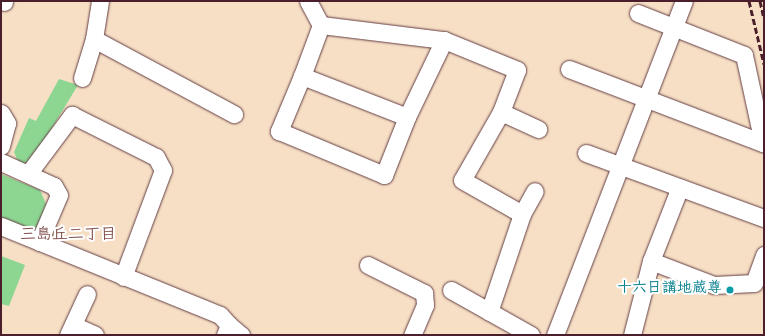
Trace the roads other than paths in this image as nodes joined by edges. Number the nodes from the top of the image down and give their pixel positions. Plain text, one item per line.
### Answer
1 (100, 1) edge
2 (308, 1) edge
3 (684, 1) edge
4 (638, 13) dead end
5 (321, 24) junction
6 (675, 27) junction
7 (94, 39) junction
8 (444, 40) junction
9 (569, 69) dead end
10 (302, 76) junction
11 (82, 78) dead end
12 (647, 99) junction
13 (1, 112) edge
14 (501, 112) junction
15 (234, 114) dead end
16 (407, 118) junction
17 (538, 129) dead end
18 (1, 146) edge
19 (586, 153) dead end
20 (1, 162) edge
21 (620, 166) junction
22 (28, 174) junction
23 (680, 187) junction
24 (535, 191) dead end
25 (522, 214) junction
26 (764, 218) edge
27 (1, 226) edge
28 (39, 242) junction
29 (764, 255) edge
30 (651, 262) junction
31 (368, 265) dead end
32 (123, 277) junction
33 (451, 290) dead end
34 (87, 294) dead end
35 (489, 312) junction
36 (70, 330) edge
37 (232, 332) edge
38 (95, 335) edge
39 (412, 335) edge
40 (531, 335) edge
41 (555, 335) edge
42 (632, 335) edge

1 - 7 street
2 - 5 street
3 - 6 street
4 - 6 street
5 - 8 street
5 - 10 street
6 - 12 street
6 - 12 street
7 - 11 street
7 - 15 street
8 - 14 street
8 - 16 street
9 - 12 street
10 - 16 street
10 - 16 street
12 - 21 street
13 - 18 street
14 - 17 street
14 - 25 street
19 - 21 street
20 - 22 street
21 - 23 street
21 - 41 street
22 - 28 street
22 - 32 street
23 - 26 street
23 - 30 street
24 - 25 street
25 - 35 street
27 - 28 street
28 - 32 street
29 - 30 street
30 - 42 street
31 - 39 street
32 - 37 street
33 - 35 street
34 - 36 street
35 - 40 street
36 - 38 street

